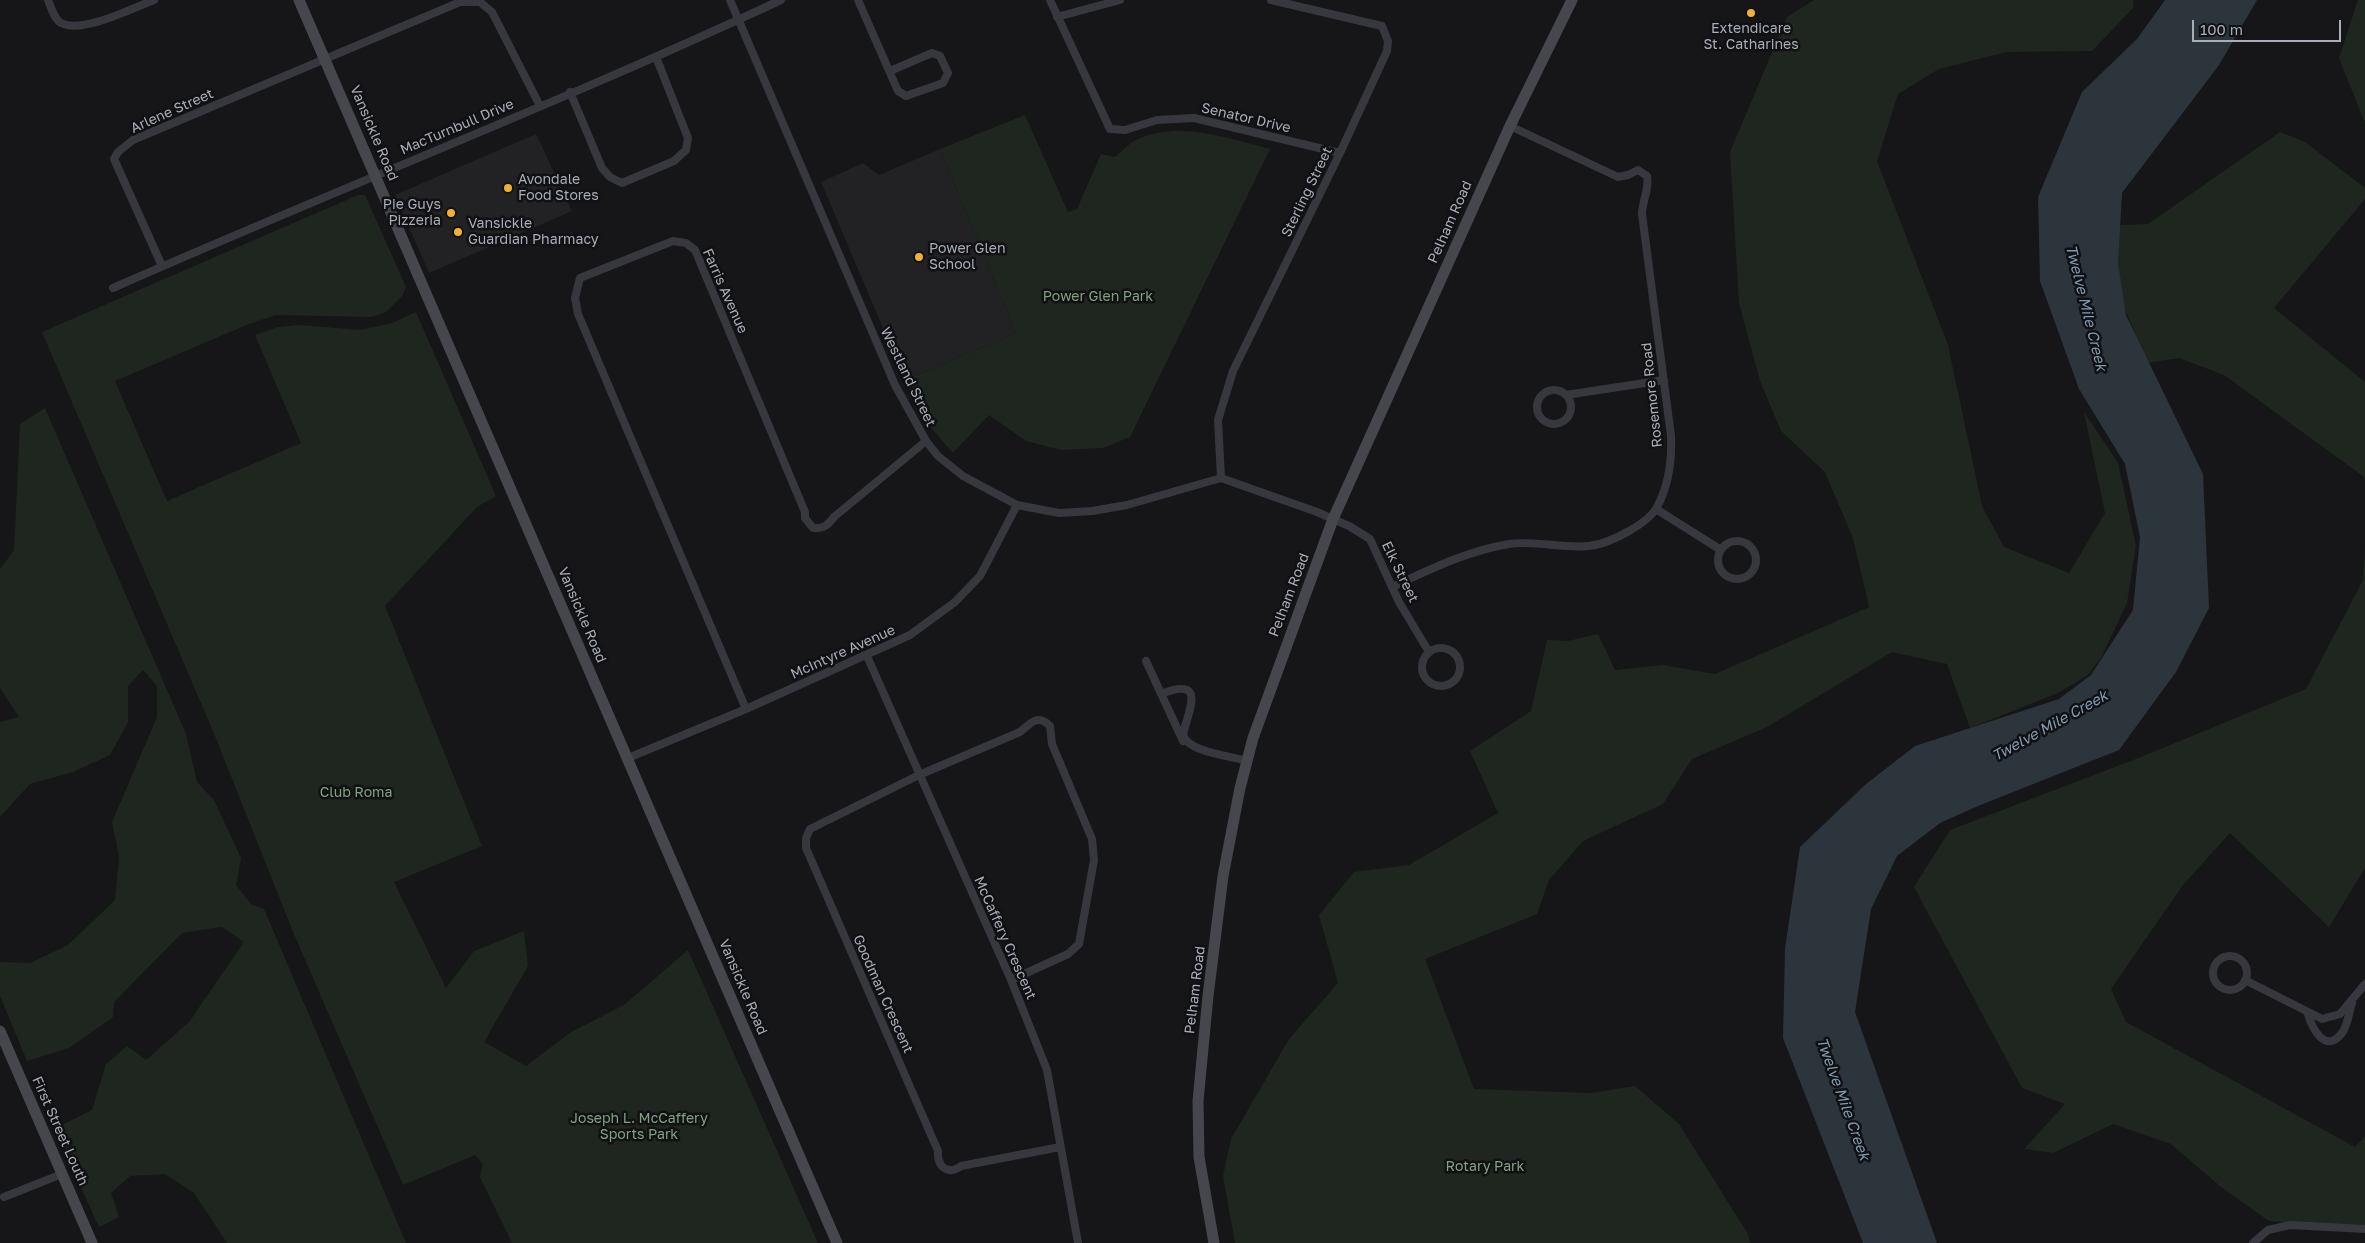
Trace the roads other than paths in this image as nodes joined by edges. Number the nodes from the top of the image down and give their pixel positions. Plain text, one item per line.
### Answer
1 (48, 0) edge
2 (154, 0) edge
3 (299, 0) edge
4 (730, 0) edge
5 (781, 0) edge
6 (858, 0) edge
7 (1050, 0) edge
8 (1120, 0) edge
9 (1271, 0) edge
10 (1572, 0) edge
11 (1057, 17) junction
12 (739, 20) junction
13 (656, 58) junction
14 (325, 60) junction
15 (890, 71) junction
16 (570, 92) junction
17 (540, 106) junction
18 (1510, 126) junction
19 (1340, 153) junction
20 (375, 174) junction
21 (162, 266) junction
22 (113, 288) dead end
23 (1664, 380) junction
24 (1566, 395) junction
25 (926, 441) junction
26 (1221, 478) junction
27 (1017, 505) junction
28 (1656, 509) junction
29 (1333, 519) junction
30 (1721, 550) junction
31 (1392, 588) junction
32 (1429, 652) junction
33 (867, 656) junction
34 (1146, 661) dead end
35 (1161, 694) junction
36 (746, 708) junction
37 (1192, 746) junction
38 (628, 758) junction
39 (1247, 761) junction
40 (919, 775) junction
41 (1011, 980) junction
42 (2245, 980) junction
43 (2365, 984) edge
44 (2354, 996) junction
45 (2308, 1014) junction
46 (0, 1031) edge
47 (1060, 1147) junction
48 (62, 1174) junction
49 (4, 1197) dead end
50 (2365, 1229) edge
51 (92, 1243) edge
52 (837, 1243) edge
53 (1078, 1243) edge
54 (1214, 1243) edge
55 (2253, 1243) edge

1 - 2 street
3 - 14 street, Vansickle Road
4 - 12 street, Westland Street
5 - 12 street, MacTurnbull Drive
6 - 15 street
7 - 11 street, Senator Drive
8 - 11 street
9 - 19 street, Sterling Street
10 - 18 street, Pelham Road
11 - 19 street, Senator Drive
12 - 13 street, MacTurnbull Drive
12 - 25 street, Westland Street
13 - 16 street, MacTurnbull Drive
13 - 16 street
14 - 17 street, Arlene Street
14 - 20 street, Vansickle Road
14 - 21 street, Arlene Street
15 - 15 street
16 - 17 street, MacTurnbull Drive
17 - 20 street, MacTurnbull Drive
18 - 23 street, Rosemore Road
18 - 29 street, Pelham Road
19 - 26 street, Sterling Street
20 - 21 street, MacTurnbull Drive
20 - 38 street, Vansickle Road
21 - 22 street, MacTurnbull Drive
23 - 24 street
23 - 28 street, Rosemore Road
24 - 24 street
25 - 27 street, Westland Street
25 - 36 street, Farris Avenue
26 - 27 street, Westland Street
26 - 29 street
27 - 33 street, McIntyre Avenue
28 - 30 street
28 - 31 street, Rosemore Road
29 - 31 street, Elk Street
29 - 39 street, Pelham Road
30 - 30 street
31 - 32 street, Elk Street
32 - 32 street
33 - 36 street, McIntyre Avenue
33 - 40 street, McCaffery Crescent
34 - 35 street
35 - 37 street
35 - 37 street
36 - 38 street, McIntyre Avenue
37 - 39 street
38 - 52 street, Vansickle Road
39 - 54 street, Pelham Road
40 - 41 street, McCaffery Crescent
40 - 41 street
40 - 47 street, Goodman Crescent
41 - 47 street, McCaffery Crescent
42 - 42 street
42 - 45 street
43 - 44 street
44 - 45 street
44 - 45 street
46 - 48 street, First Street Louth
47 - 53 street, McCaffery Crescent
48 - 49 street
48 - 51 street, First Street Louth
50 - 55 street

